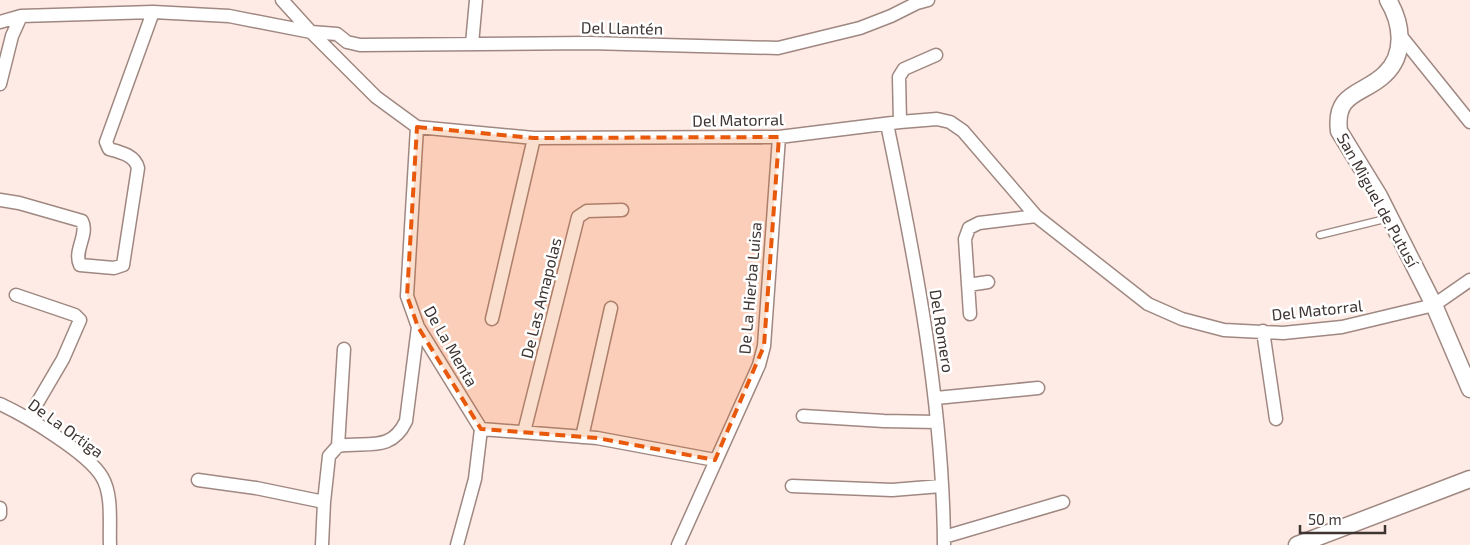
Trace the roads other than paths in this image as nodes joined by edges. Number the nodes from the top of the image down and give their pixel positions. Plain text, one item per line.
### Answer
1 (282, 0) edge
2 (476, 0) edge
3 (1388, 0) edge
4 (918, 1) edge
5 (154, 12) junction
6 (21, 16) junction
7 (0, 22) edge
8 (311, 32) junction
9 (1400, 36) junction
10 (472, 44) junction
11 (936, 55) dead end
12 (0, 84) edge
13 (1470, 122) edge
14 (893, 123) junction
15 (417, 126) junction
16 (779, 137) junction
17 (534, 138) junction
18 (0, 200) edge
19 (622, 210) dead end
20 (1036, 216) junction
21 (1390, 218) junction
22 (1320, 235) dead end
23 (1470, 280) edge
24 (988, 282) dead end
25 (968, 285) junction
26 (16, 295) dead end
27 (1434, 305) junction
28 (611, 308) dead end
29 (970, 314) dead end
30 (492, 319) dead end
31 (418, 327) junction
32 (1263, 332) junction
33 (344, 349) dead end
34 (1470, 387) edge
35 (1038, 388) dead end
36 (936, 398) junction
37 (0, 404) edge
38 (803, 416) dead end
39 (29, 417) junction
40 (1276, 419) dead end
41 (937, 422) junction
42 (481, 429) junction
43 (524, 432) junction
44 (582, 437) junction
45 (338, 446) junction
46 (715, 460) junction
47 (1470, 479) edge
48 (198, 480) dead end
49 (792, 486) dead end
50 (941, 486) junction
51 (324, 502) junction
52 (1063, 502) dead end
53 (0, 508) edge
54 (0, 514) edge
55 (944, 541) edge
56 (110, 545) edge
57 (322, 545) edge
58 (457, 545) edge
59 (678, 545) edge
60 (1297, 545) edge

1 - 8 street, Del Matorral
2 - 10 street
3 - 9 street, San Miguel de Putusí
4 - 10 street, Del Llantén
5 - 6 street
5 - 8 street
5 - 18 street
6 - 7 street
6 - 12 street
8 - 10 street, Del Llantén
8 - 15 street, Del Matorral
9 - 13 street
9 - 21 street, San Miguel de Putusí
11 - 14 street, Del Romero
14 - 16 street, Del Matorral
14 - 20 street, Del Matorral
14 - 36 street, Del Romero
15 - 17 street, Del Matorral
15 - 31 street, De La Menta
16 - 17 street, Del Matorral
16 - 46 street, De La Hierba Luisa
17 - 30 street
19 - 43 street, De Las Amapolas
20 - 25 street
20 - 32 street, Del Matorral
21 - 22 lane
21 - 27 street, San Miguel de Putusí
23 - 27 street
24 - 25 street
25 - 29 street
26 - 39 street
27 - 32 street, Del Matorral
27 - 34 street, San Miguel de Putusí
28 - 44 street
31 - 42 street, De La Menta
31 - 45 street
32 - 40 street
33 - 45 street
35 - 36 street
36 - 41 street, Del Romero
37 - 39 street, De La Ortiga
38 - 41 street
39 - 56 street, De La Ortiga
41 - 50 street, Del Romero
42 - 43 street
42 - 58 street
43 - 44 street
44 - 46 street
45 - 51 street
46 - 59 street, De La Hierba Luisa
47 - 60 street
48 - 51 street
49 - 50 street
50 - 55 street, Del Romero
51 - 57 street
52 - 55 street
53 - 54 street

